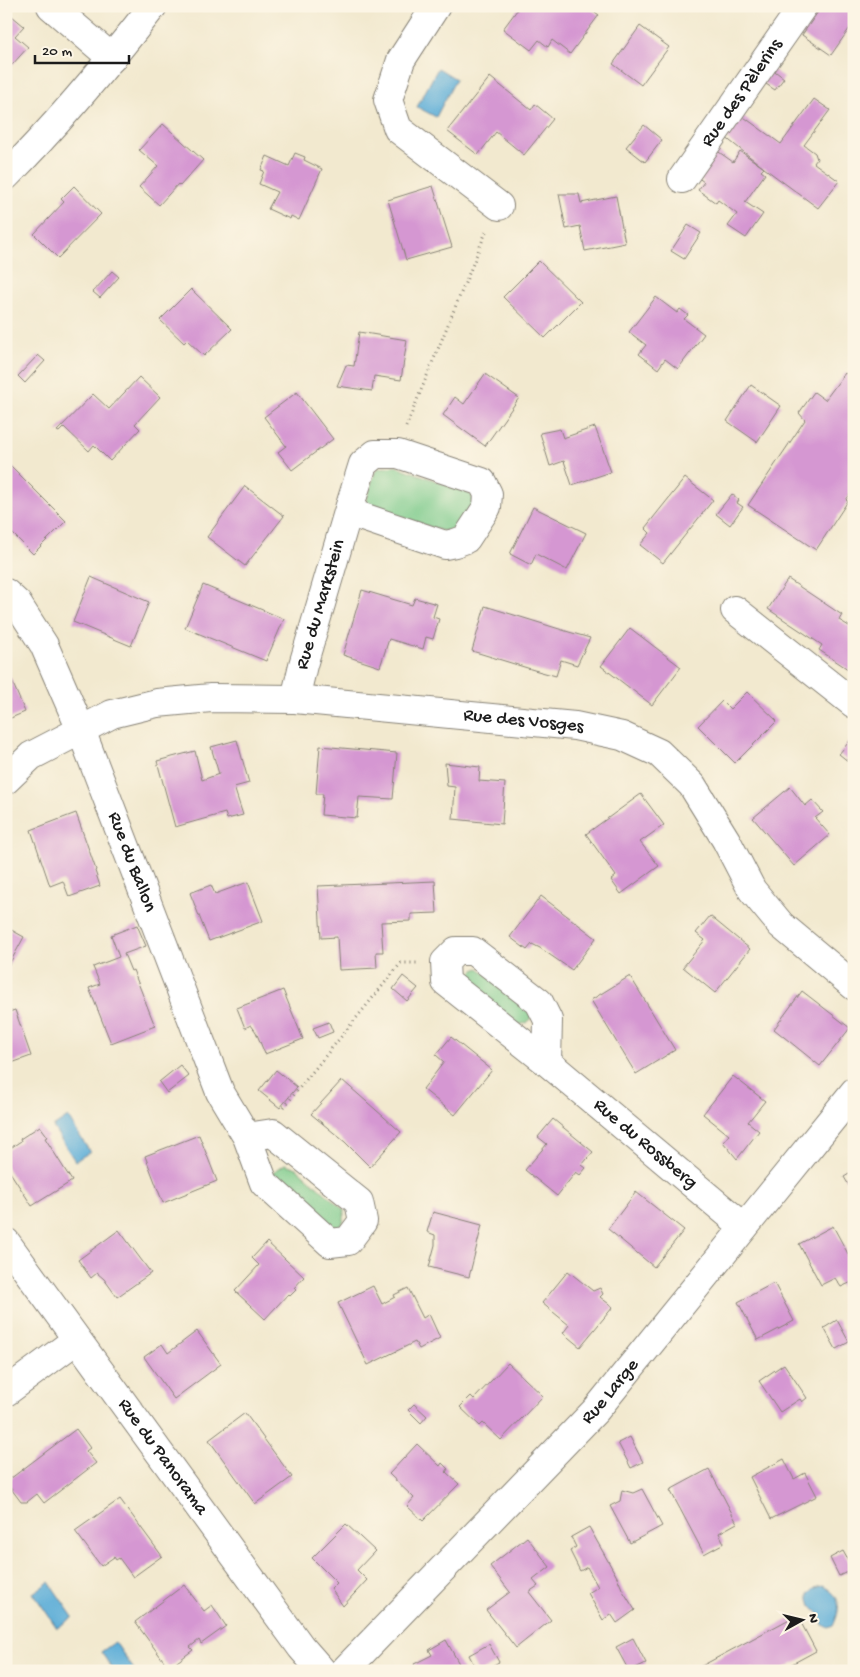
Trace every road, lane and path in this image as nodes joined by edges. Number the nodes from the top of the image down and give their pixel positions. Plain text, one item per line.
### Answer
1 (52, 6) edge
2 (153, 6) edge
3 (436, 6) edge
4 (803, 6) edge
5 (112, 58) junction
6 (6, 176) edge
7 (682, 179) dead end
8 (499, 206) joint
9 (398, 454) junction
10 (348, 512) junction
11 (6, 593) edge
12 (735, 610) dead end
13 (295, 699) junction
14 (854, 704) edge
15 (81, 730) junction
16 (6, 780) edge
17 (445, 962) junction
18 (854, 986) edge
19 (547, 1062) junction
20 (854, 1092) edge
21 (260, 1135) joint
22 (744, 1227) junction
23 (6, 1242) edge
24 (76, 1340) junction
25 (6, 1392) edge
26 (322, 1671) edge
27 (344, 1671) edge

1 - 5 street
2 - 5 street
3 - 8 street
4 - 7 street, Rue des Pèlerins
5 - 6 street
8 - 9 path
9 - 10 street, Rue du Markstein
9 - 10 street, Rue du Markstein
10 - 13 street, Rue du Markstein
11 - 15 street, Rue du Ballon
12 - 14 street
13 - 15 street, Rue des Vosges
13 - 18 street, Rue des Vosges
15 - 16 street
15 - 21 street, Rue du Ballon
17 - 19 street, Rue du Rossberg
17 - 19 street
17 - 21 path
19 - 22 street, Rue du Rossberg
20 - 22 street, Rue Large
22 - 27 street, Rue Large
23 - 24 street, Rue du Panorama
24 - 25 street
24 - 26 street, Rue du Panorama

